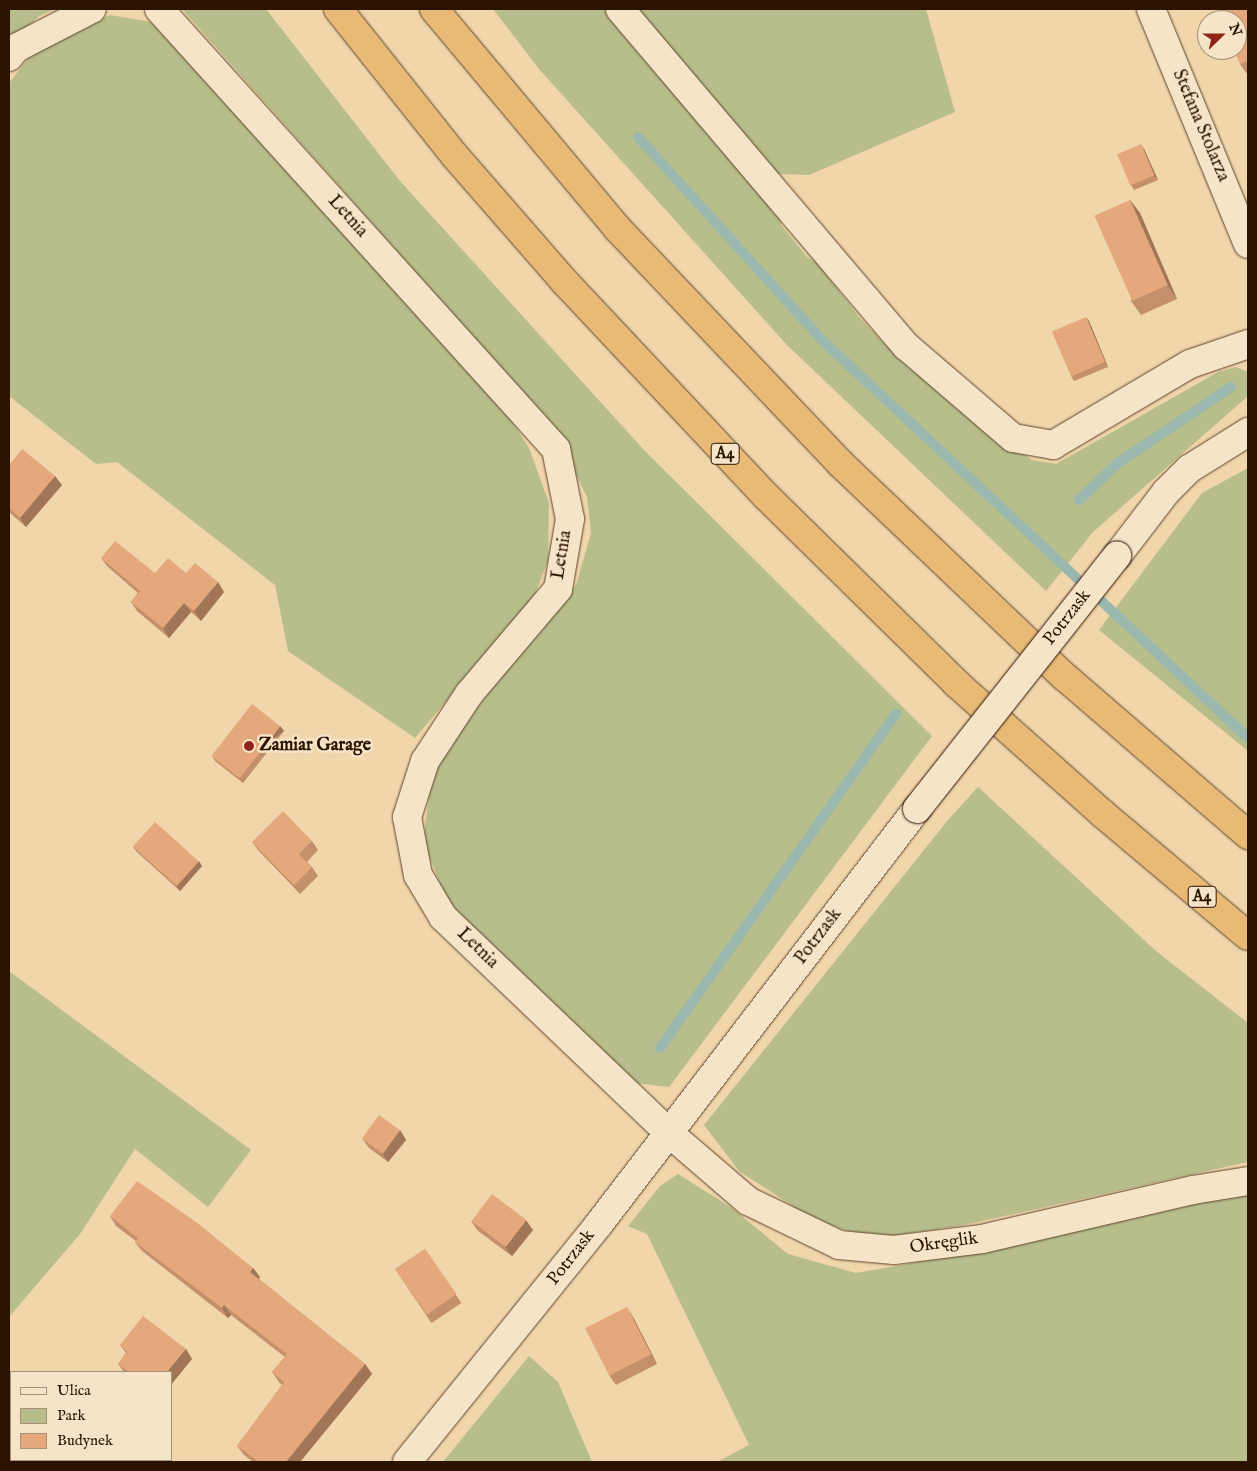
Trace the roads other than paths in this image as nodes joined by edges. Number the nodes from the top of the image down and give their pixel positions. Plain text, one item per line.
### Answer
1 (92, 9) edge
2 (159, 9) edge
3 (338, 9) edge
4 (434, 9) edge
5 (620, 9) edge
6 (1151, 9) edge
7 (9, 58) edge
8 (1248, 244) edge
9 (1248, 344) edge
10 (1248, 432) edge
11 (1248, 835) edge
12 (1248, 936) edge
13 (669, 1133) junction
14 (1248, 1181) edge
15 (407, 1462) edge

1 - 7 street
2 - 13 street, Letnia
3 - 12 highway, A4
4 - 11 highway
5 - 9 street
6 - 8 street, Stefana Stolarza
10 - 13 street, Potrzask, bridge
13 - 14 street, Okręglik
13 - 15 street, Potrzask

